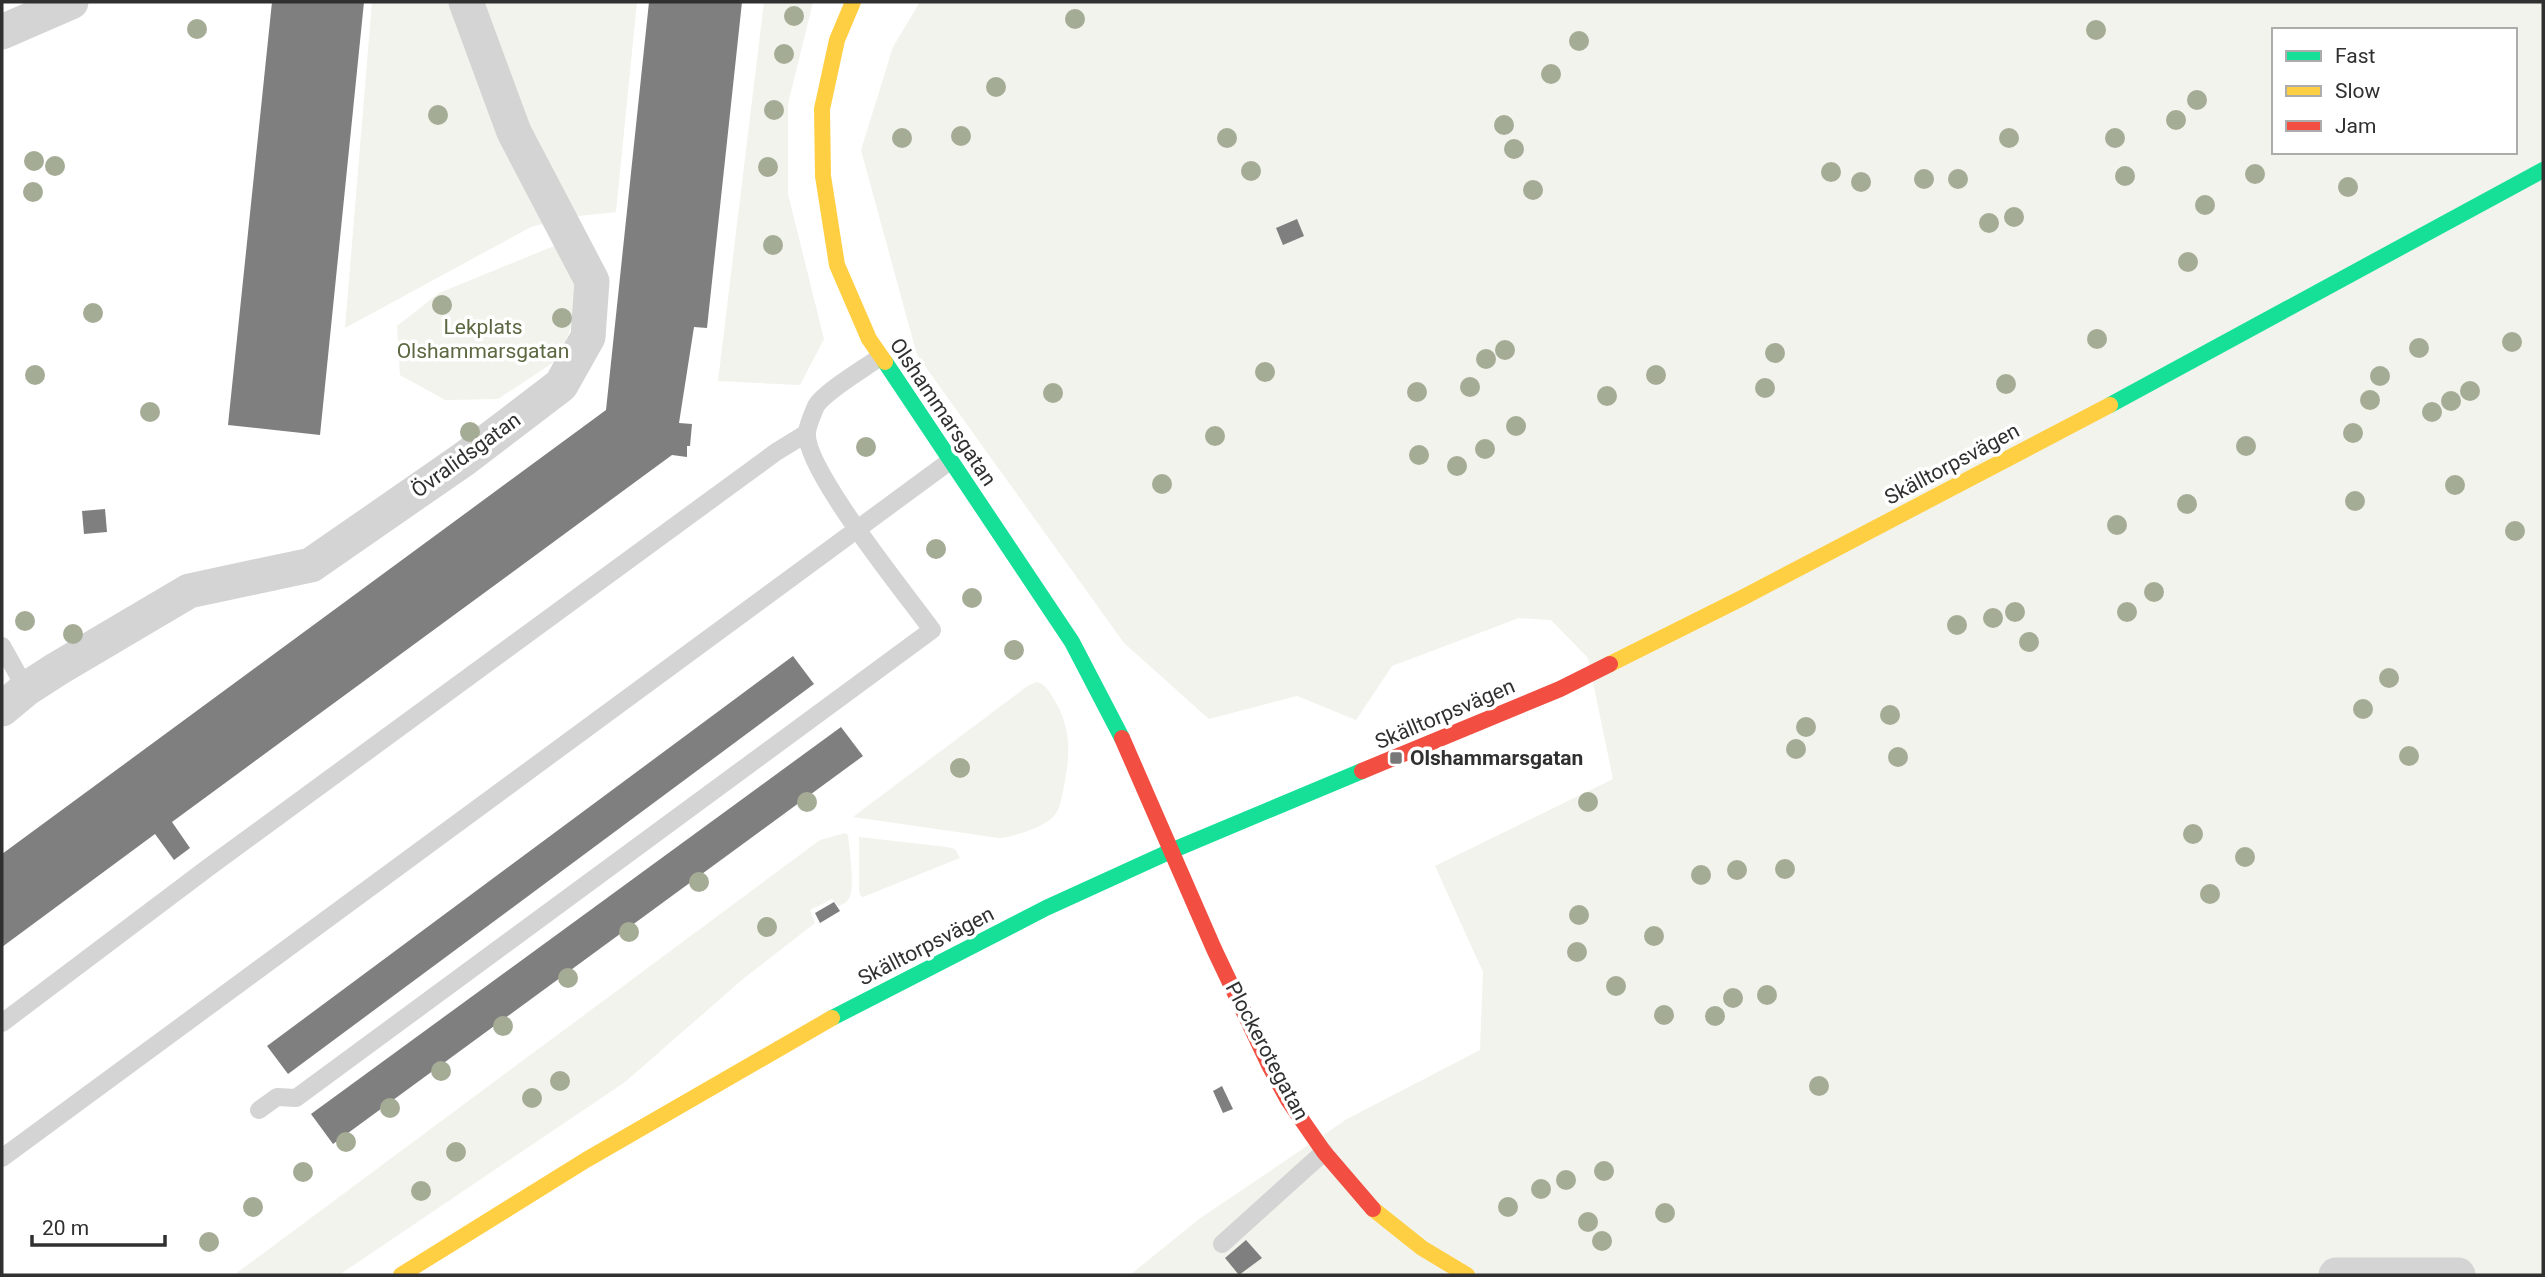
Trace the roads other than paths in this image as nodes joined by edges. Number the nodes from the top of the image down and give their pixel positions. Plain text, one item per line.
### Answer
1 (71, 2) edge
2 (466, 2) edge
3 (853, 2) edge
4 (2, 32) edge
5 (2543, 170) edge
6 (880, 357) junction
7 (807, 433) junction
8 (950, 461) junction
9 (858, 528) junction
10 (2, 646) edge
11 (14, 699) edge
12 (1171, 851) junction
13 (2, 1023) edge
14 (260, 1110) dead end
15 (1324, 1152) junction
16 (2, 1158) edge
17 (1222, 1244) dead end
18 (401, 1275) edge
19 (1467, 1275) edge
20 (2336, 1275) edge
21 (2458, 1275) edge

1 - 4 street
2 - 11 street, Övralidsgatan
3 - 6 street, Olshammarsgatan
5 - 12 street, Skälltorpsvägen
6 - 7 lane
6 - 8 street, Olshammarsgatan
7 - 9 lane
7 - 13 lane
8 - 9 lane
8 - 12 street, Olshammarsgatan
9 - 14 lane
9 - 16 lane
10 - 11 lane
12 - 15 street, Plockerotegatan
12 - 18 street, Skälltorpsvägen
15 - 17 lane
15 - 19 street, Plockerotegatan
20 - 21 street

